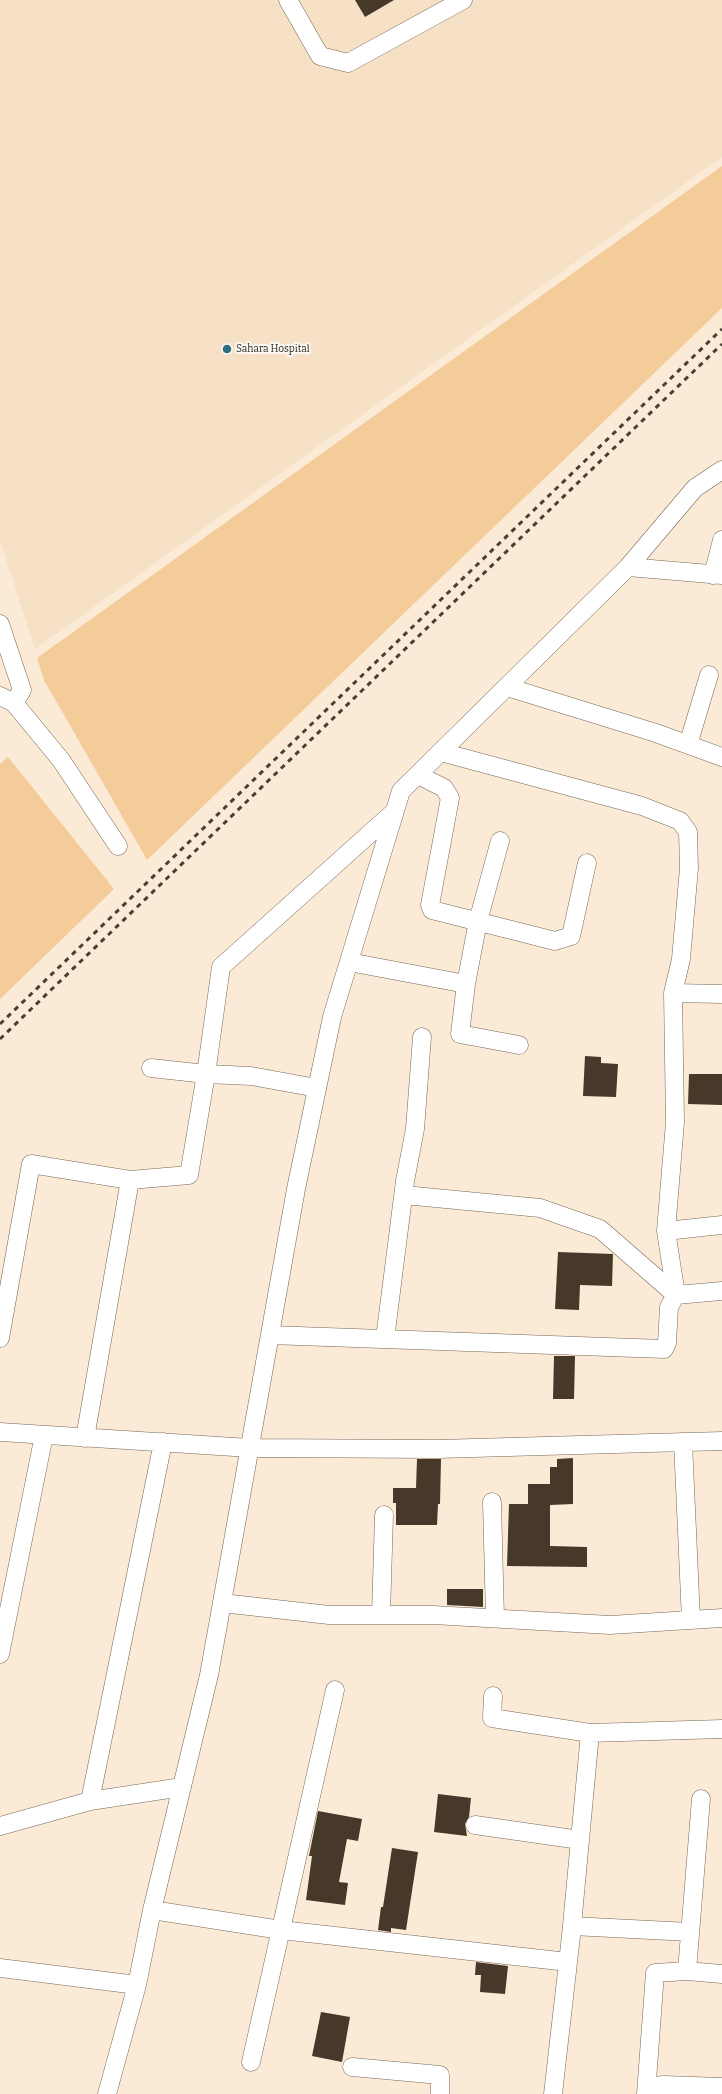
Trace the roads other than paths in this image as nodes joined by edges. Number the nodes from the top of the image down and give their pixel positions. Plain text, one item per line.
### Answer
1 (288, 0) edge
2 (463, 0) edge
3 (722, 470) edge
4 (722, 540) edge
5 (628, 567) junction
6 (717, 575) edge
7 (0, 624) edge
8 (709, 675) dead end
9 (507, 687) junction
10 (7, 699) edge
11 (688, 745) junction
12 (441, 752) junction
13 (722, 757) edge
14 (418, 775) junction
15 (395, 810) junction
16 (500, 841) dead end
17 (118, 846) dead end
18 (587, 863) dead end
19 (478, 921) junction
20 (349, 962) junction
21 (466, 984) junction
22 (673, 993) junction
23 (722, 994) edge
24 (422, 1037) dead end
25 (519, 1045) dead end
26 (151, 1068) dead end
27 (206, 1074) junction
28 (317, 1088) junction
29 (130, 1180) junction
30 (404, 1195) junction
31 (722, 1225) edge
32 (666, 1231) junction
33 (722, 1291) edge
34 (676, 1295) junction
35 (270, 1335) junction
36 (0, 1338) edge
37 (385, 1339) junction
38 (0, 1432) edge
39 (44, 1435) junction
40 (85, 1438) junction
41 (722, 1441) edge
42 (163, 1442) junction
43 (683, 1442) junction
44 (250, 1448) junction
45 (492, 1502) dead end
46 (384, 1515) dead end
47 (222, 1603) junction
48 (381, 1615) junction
49 (495, 1618) junction
50 (722, 1618) edge
51 (691, 1620) junction
52 (0, 1654) edge
53 (335, 1690) dead end
54 (493, 1696) dead end
55 (722, 1729) edge
56 (590, 1733) junction
57 (182, 1787) junction
58 (701, 1799) dead end
59 (90, 1801) junction
60 (475, 1825) dead end
61 (0, 1826) edge
62 (580, 1840) junction
63 (152, 1910) junction
64 (572, 1926) junction
65 (281, 1930) junction
66 (690, 1932) junction
67 (568, 1962) junction
68 (0, 1968) edge
69 (687, 1971) junction
70 (722, 1974) edge
71 (137, 1985) junction
72 (251, 2062) dead end
73 (352, 2068) dead end
74 (722, 2087) edge
75 (646, 2091) edge
76 (107, 2094) edge
77 (440, 2094) edge
78 (553, 2094) edge

1 - 2 street
3 - 5 street
4 - 6 street
5 - 6 street
5 - 9 street
7 - 10 street
8 - 11 street
9 - 11 street
9 - 12 street
10 - 17 street
11 - 13 street
12 - 14 street
12 - 22 street
14 - 15 street
14 - 19 street
15 - 20 street
15 - 27 street
16 - 19 street
18 - 19 street
19 - 21 street
20 - 21 street
20 - 28 street
21 - 25 street
22 - 23 street
22 - 32 street
24 - 30 street
26 - 27 street
27 - 28 street
27 - 29 street
28 - 35 street
29 - 36 street
29 - 40 street
30 - 34 street
30 - 37 street
31 - 32 street
32 - 34 street
33 - 34 street
34 - 37 street
35 - 37 street
35 - 44 street
38 - 39 street
39 - 40 street
39 - 52 street
40 - 42 street
41 - 43 street
42 - 44 street
42 - 59 street
43 - 44 street
43 - 51 street
44 - 47 street
45 - 49 street
46 - 48 street
47 - 48 street
47 - 57 street
48 - 49 street
49 - 51 street
50 - 51 street
53 - 65 street
54 - 56 street
55 - 56 street
56 - 62 street
57 - 59 street
57 - 63 street
58 - 66 street
59 - 61 street
60 - 62 street
62 - 64 street
63 - 65 street
63 - 71 street
64 - 66 street
64 - 67 street
65 - 67 street
65 - 72 street
66 - 69 street
67 - 78 street
68 - 71 street
69 - 70 street
69 - 75 street
71 - 76 street
73 - 77 street
74 - 75 street

